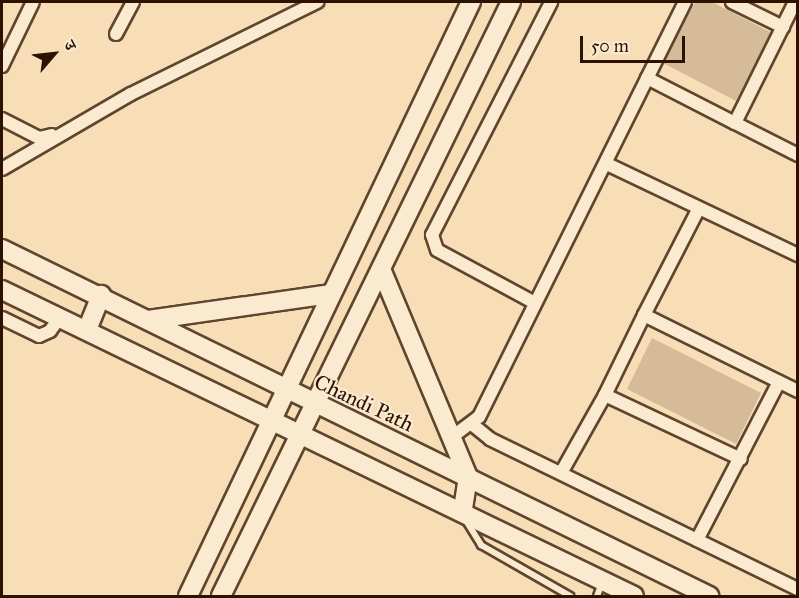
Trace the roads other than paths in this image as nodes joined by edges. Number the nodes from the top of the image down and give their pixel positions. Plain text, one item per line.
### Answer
1 (33, 2) edge
2 (133, 2) edge
3 (317, 2) edge
4 (471, 2) edge
5 (511, 2) edge
6 (550, 2) edge
7 (685, 2) edge
8 (732, 2) edge
9 (795, 2) edge
10 (783, 27) junction
11 (116, 34) dead end
12 (2, 66) edge
13 (647, 78) junction
14 (2, 119) edge
15 (735, 123) junction
16 (58, 134) junction
17 (798, 155) edge
18 (607, 164) junction
19 (2, 169) edge
20 (698, 210) junction
21 (2, 249) edge
22 (798, 255) edge
23 (381, 269) junction
24 (2, 290) edge
25 (332, 294) junction
26 (101, 295) junction
27 (536, 303) junction
28 (644, 315) junction
29 (60, 317) junction
30 (2, 318) edge
31 (148, 320) junction
32 (87, 330) junction
33 (779, 382) junction
34 (798, 391) edge
35 (287, 392) junction
36 (605, 395) junction
37 (315, 406) junction
38 (273, 421) junction
39 (473, 425) junction
40 (301, 434) junction
41 (452, 436) junction
42 (741, 459) junction
43 (561, 473) junction
44 (468, 477) junction
45 (462, 513) junction
46 (697, 540) junction
47 (600, 589) edge
48 (798, 589) edge
49 (188, 597) edge
50 (221, 597) edge
51 (570, 597) edge
52 (634, 597) edge
53 (709, 597) edge

1 - 12 street
2 - 11 street
3 - 16 street
4 - 25 main road
5 - 23 main road
6 - 27 street
7 - 13 street
8 - 10 street
9 - 10 street
10 - 15 street
13 - 15 street
13 - 18 street
14 - 16 street
15 - 17 street
16 - 19 street
18 - 20 street
18 - 27 street
20 - 22 street
20 - 28 street
21 - 26 main road, Chandi Path
23 - 37 main road
23 - 41 main road
24 - 29 main road
25 - 31 main road
25 - 35 main road
26 - 31 main road, Chandi Path
26 - 32 main road
27 - 39 street
28 - 33 street
28 - 36 street
29 - 30 street
29 - 32 main road
31 - 35 main road, Chandi Path
32 - 38 main road
33 - 34 street
33 - 42 street
35 - 37 main road, Chandi Path
35 - 38 main road
36 - 42 street
36 - 43 street
37 - 40 main road
37 - 44 main road, Chandi Path
38 - 40 main road
38 - 49 main road
39 - 41 street
39 - 43 street
40 - 45 main road
40 - 50 main road
41 - 44 main road
42 - 46 street
43 - 46 street
44 - 45 main road
44 - 53 main road, Chandi Path
45 - 47 main road
45 - 51 lane
46 - 48 street
47 - 52 main road

